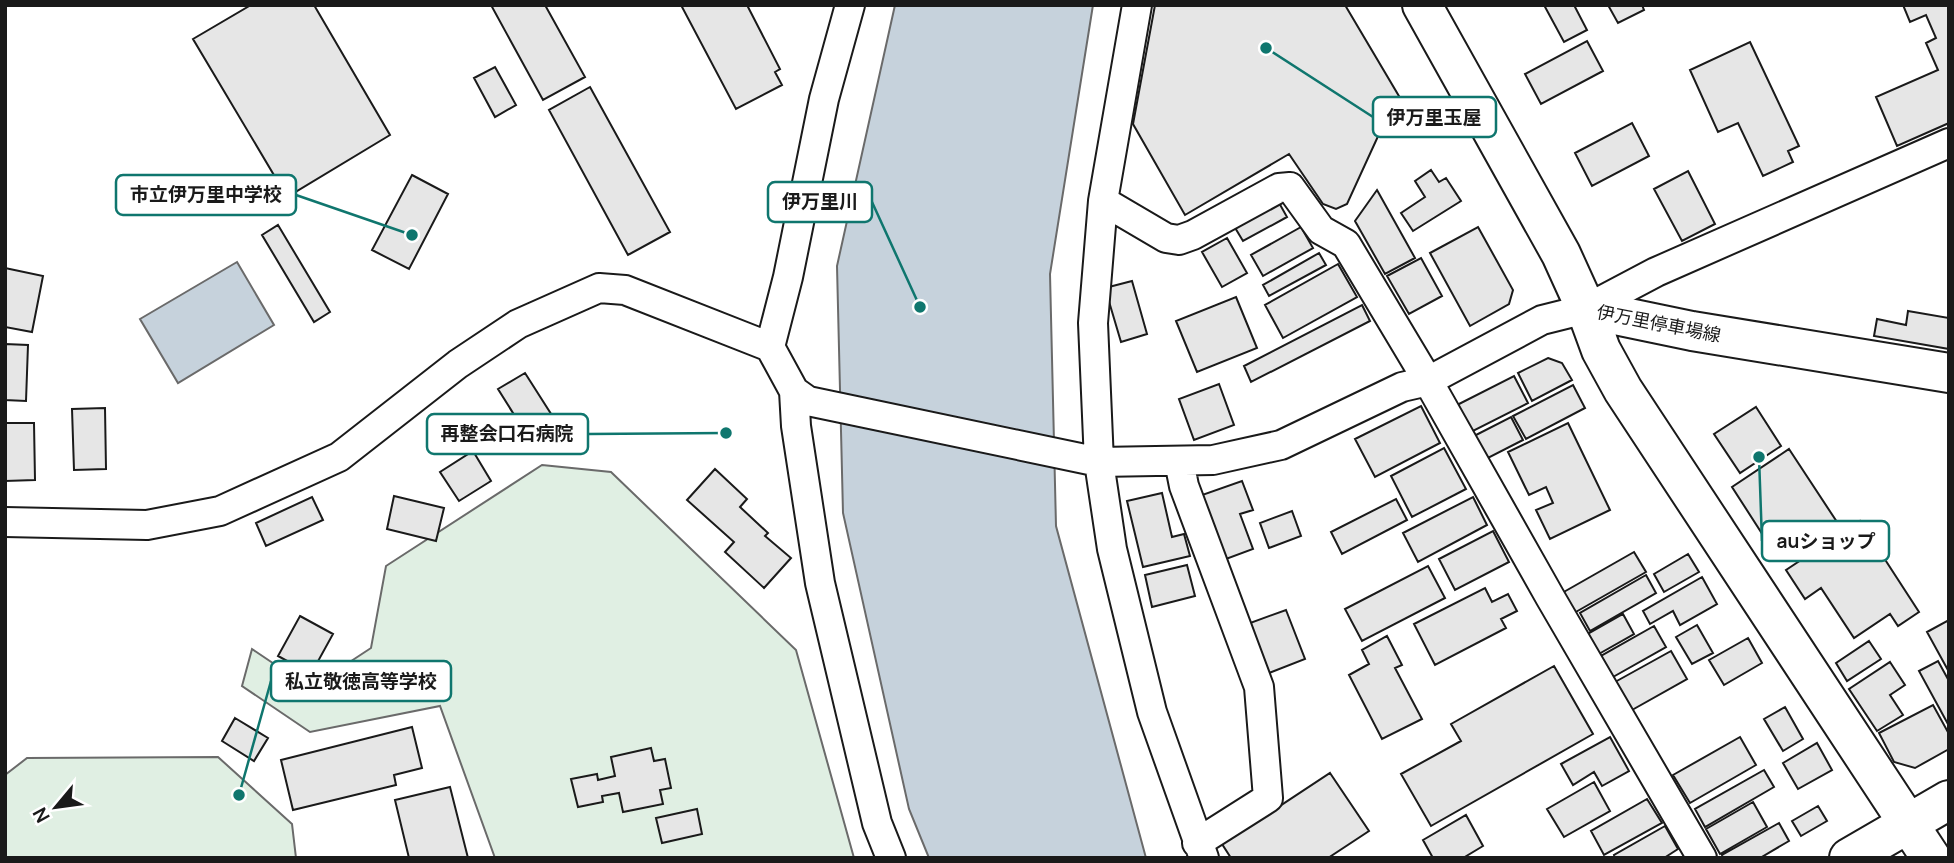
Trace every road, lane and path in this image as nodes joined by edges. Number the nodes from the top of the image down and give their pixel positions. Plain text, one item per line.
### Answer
1 (850, 5) edge
2 (1137, 5) edge
3 (1427, 8) edge
4 (1949, 142) edge
5 (1103, 201) junction
6 (1586, 309) junction
7 (770, 347) junction
8 (1949, 373) edge
9 (1428, 382) junction
10 (801, 396) junction
11 (1089, 460) junction
12 (1179, 461) junction
13 (5, 522) edge
14 (1949, 800) edge
15 (1908, 823) junction
16 (1201, 850) edge
17 (891, 858) edge
18 (1702, 858) edge
19 (1849, 858) edge
20 (1931, 858) edge

1 - 7 street
2 - 5 street
3 - 6 street, 伊万里停車場線
4 - 6 street
5 - 9 street
5 - 11 street
6 - 8 street, 伊万里停車場線
6 - 9 street
6 - 15 street
7 - 10 street
7 - 13 street
9 - 12 street
9 - 18 street
10 - 11 street
10 - 17 street
11 - 12 street
11 - 16 street
12 - 16 street
14 - 15 street
15 - 19 street
15 - 20 street

